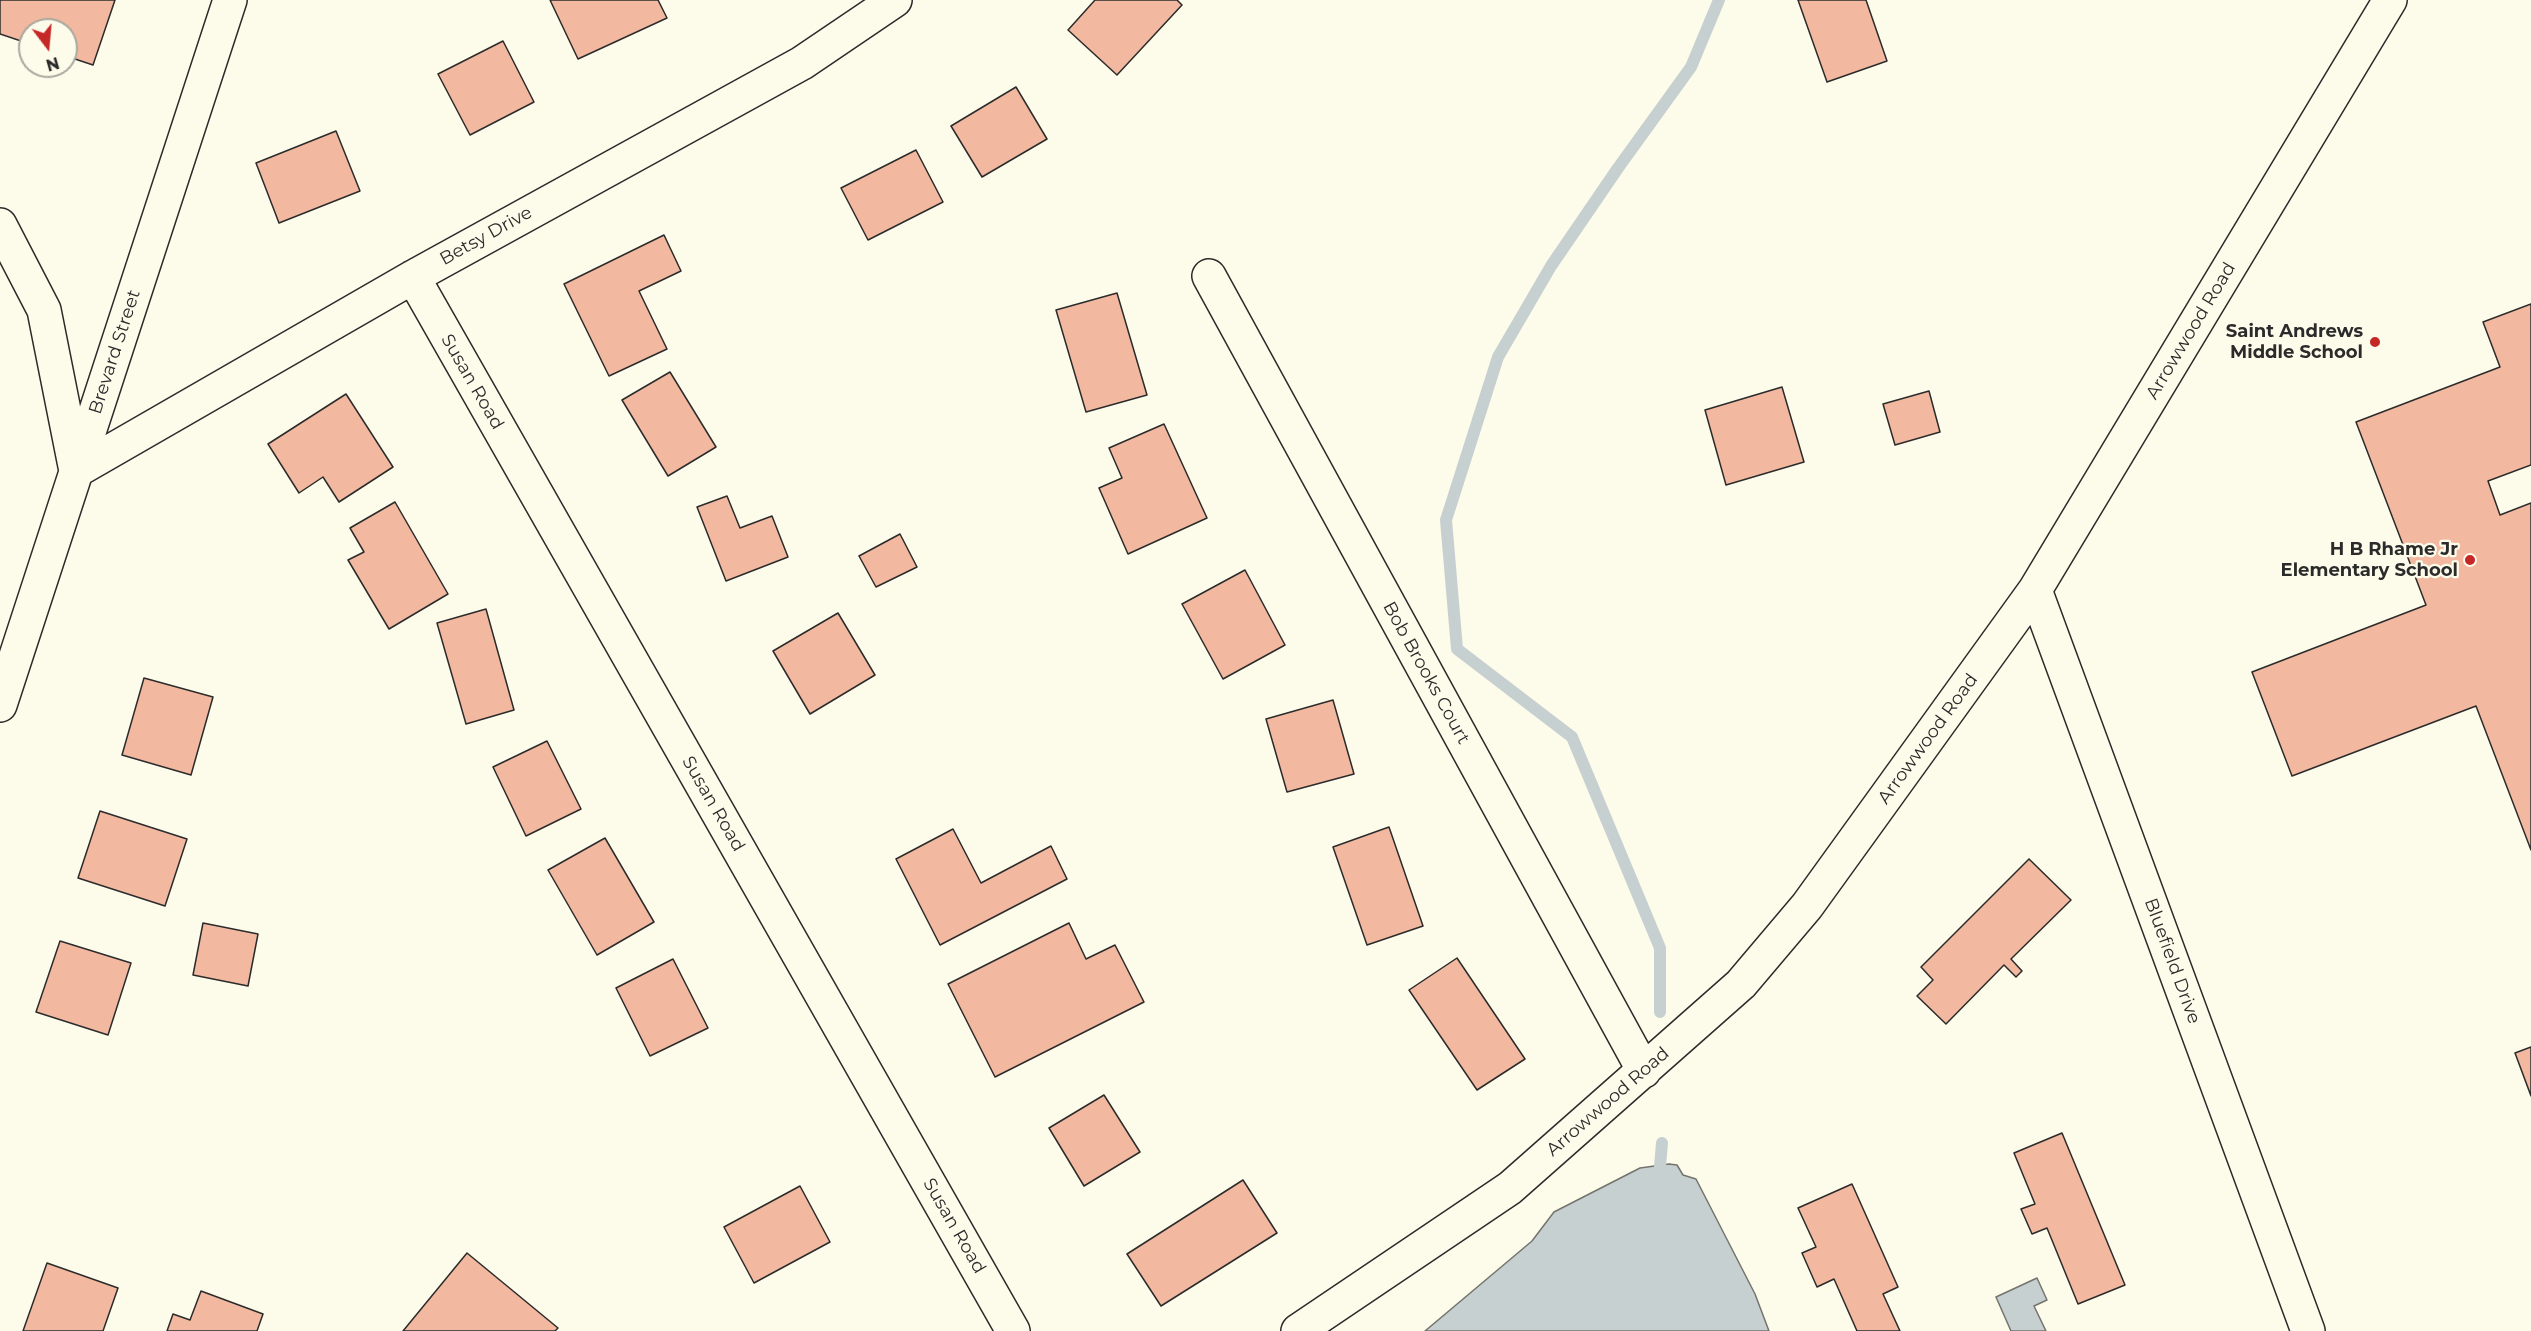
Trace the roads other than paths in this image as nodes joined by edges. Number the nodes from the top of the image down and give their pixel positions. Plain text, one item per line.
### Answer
1 (230, 0) edge
2 (895, 0) edge
3 (2390, 0) edge
4 (0, 225) edge
5 (1209, 276) dead end
6 (413, 277) junction
7 (76, 471) junction
8 (2035, 590) junction
9 (0, 705) edge
10 (1644, 1071) junction
11 (1014, 1331) edge
12 (1298, 1331) edge
13 (2308, 1331) edge

1 - 7 street, Brevard Street
2 - 6 street, Betsy Drive
3 - 8 street, Arrowwood Road
4 - 7 street
5 - 10 street, Bob Brooks Court
6 - 7 street, Betsy Drive
6 - 11 street, Susan Road
7 - 9 street, Brevard Street
8 - 10 street, Arrowwood Road
8 - 13 street, Bluefield Drive
10 - 12 street, Arrowwood Road

